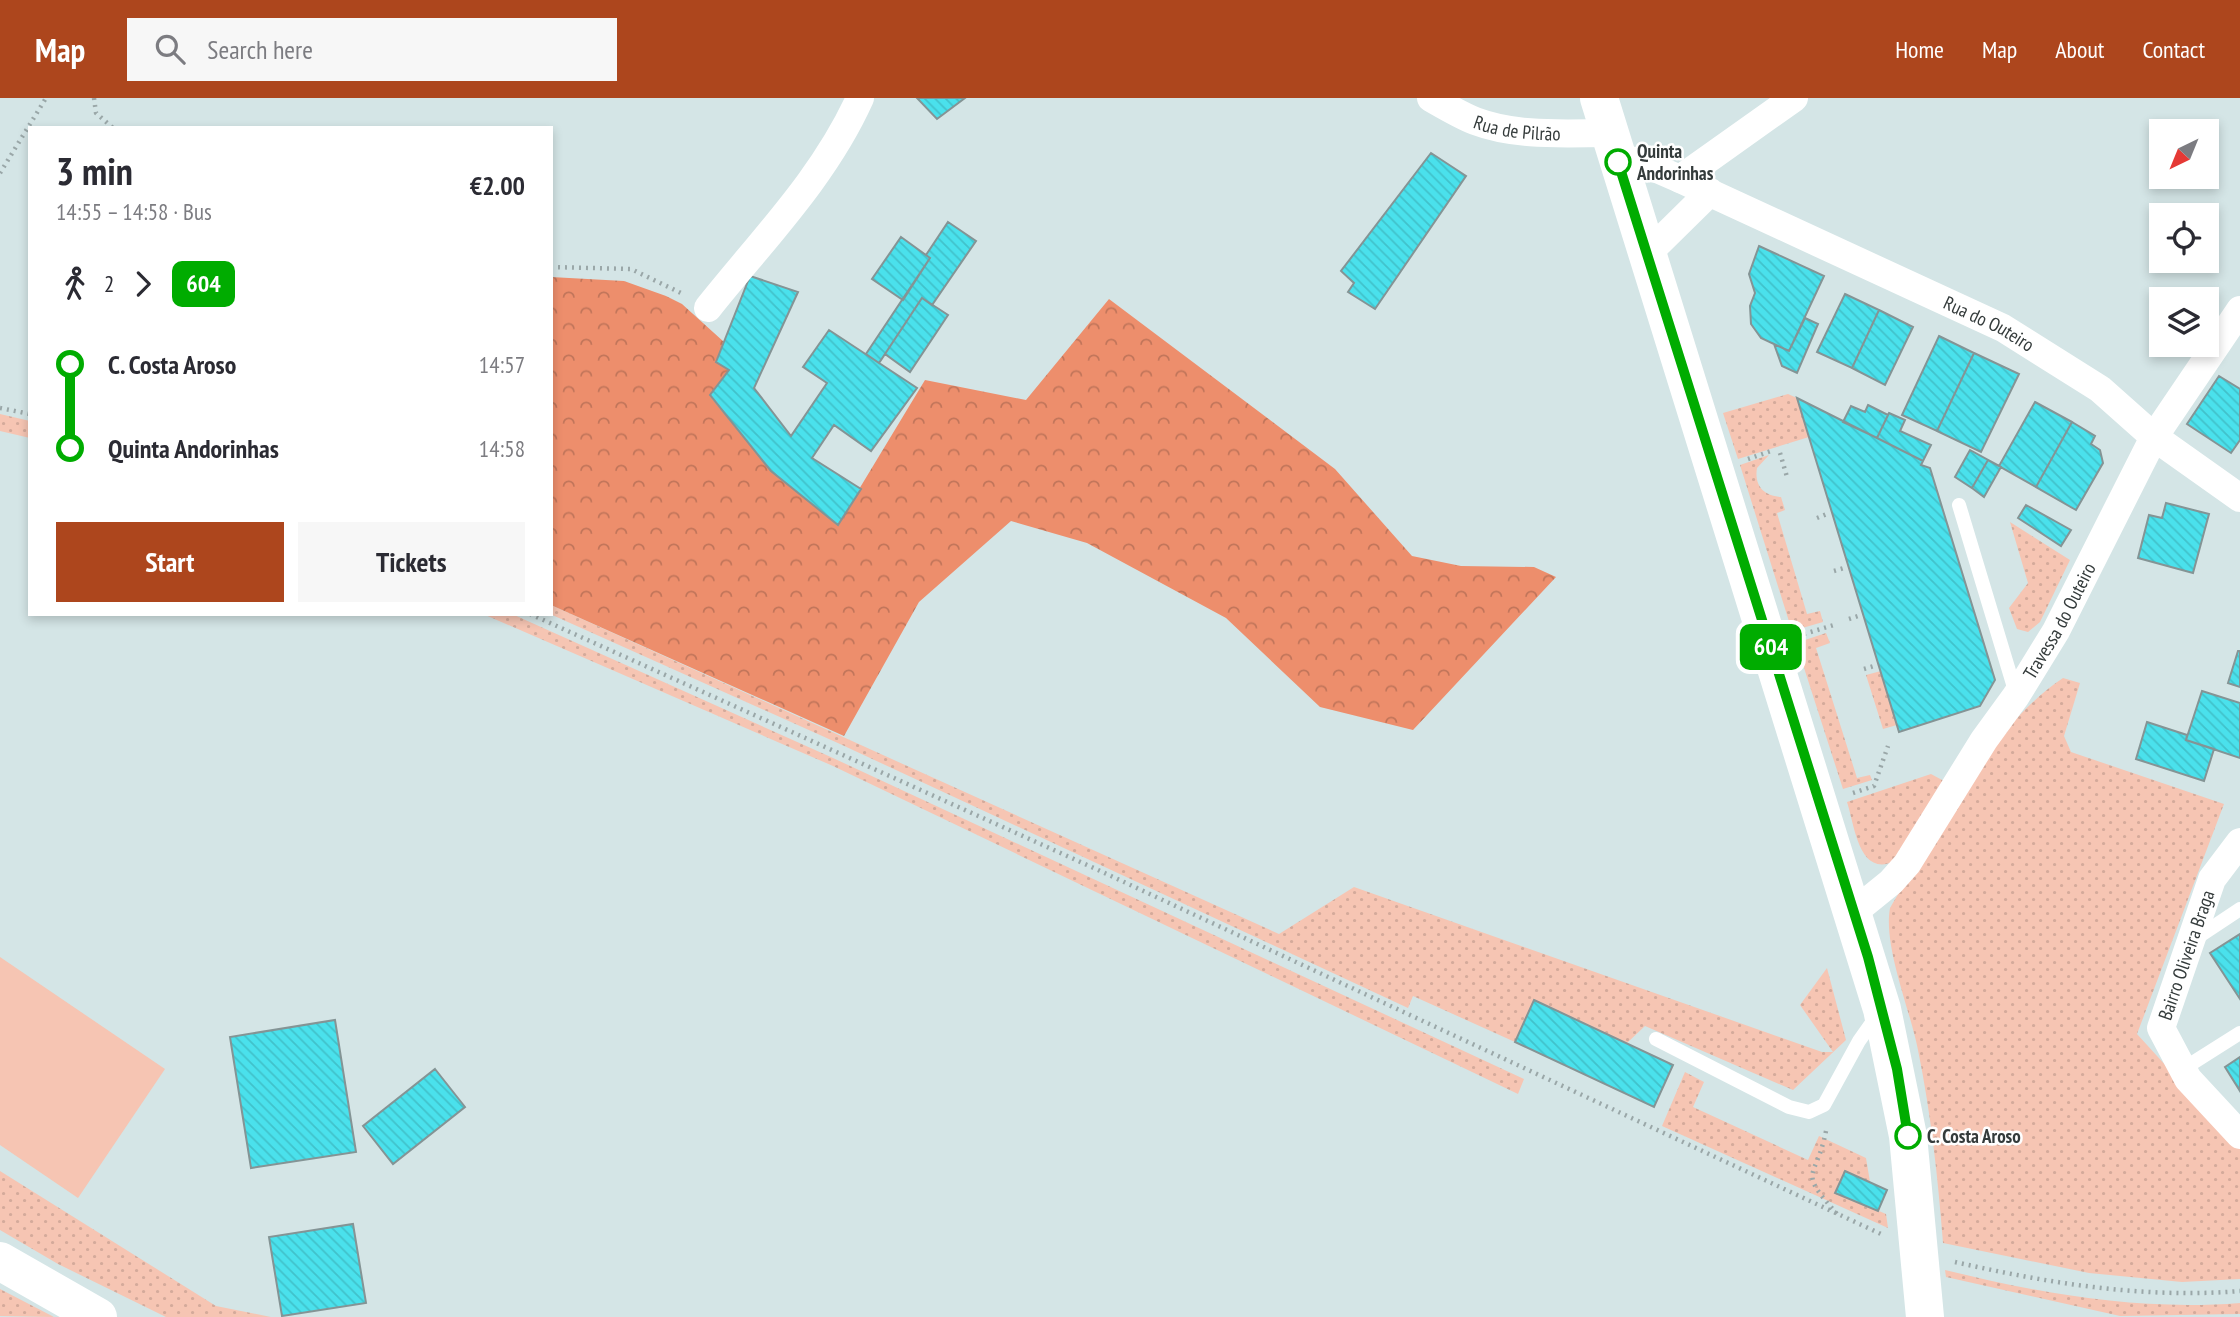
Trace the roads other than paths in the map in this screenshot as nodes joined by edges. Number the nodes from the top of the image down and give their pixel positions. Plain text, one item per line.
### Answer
1 (860, 98) edge
2 (1431, 98) edge
3 (1794, 98) edge
4 (1609, 129) edge
5 (1681, 179) junction
6 (1710, 192) junction
7 (1647, 254) junction
8 (708, 308) road end
9 (2240, 310) edge
10 (2154, 437) junction
11 (2240, 498) edge
12 (1959, 505) dead end
13 (2016, 696) junction
14 (2240, 842) edge
15 (2240, 909) edge
16 (1854, 912) junction
17 (2191, 941) junction
18 (1882, 1009) junction
19 (2240, 1033) edge
20 (1656, 1039) dead end
21 (2182, 1069) junction
22 (2240, 1135) edge
23 (0, 1261) edge
24 (98, 1317) edge
25 (1925, 1317) edge

1 - 8 street
2 - 4 street, Rua de Pilrão
3 - 5 street
4 - 5 street, Rua do Outeiro
4 - 7 main road
5 - 6 street, Rua do Outeiro
6 - 7 street
6 - 10 street, Rua do Outeiro
7 - 16 main road
9 - 10 street, Travessa do Outeiro
10 - 11 street, Rua do Outeiro
10 - 13 street, Travessa do Outeiro
12 - 13 lane
13 - 16 street, Travessa do Outeiro
14 - 17 street, Bairro Oliveira Braga
15 - 17 lane
16 - 18 main road
17 - 21 street, Bairro Oliveira Braga
18 - 20 lane
18 - 25 main road
19 - 21 lane
21 - 22 street, Bairro Oliveira Braga
23 - 24 main road

